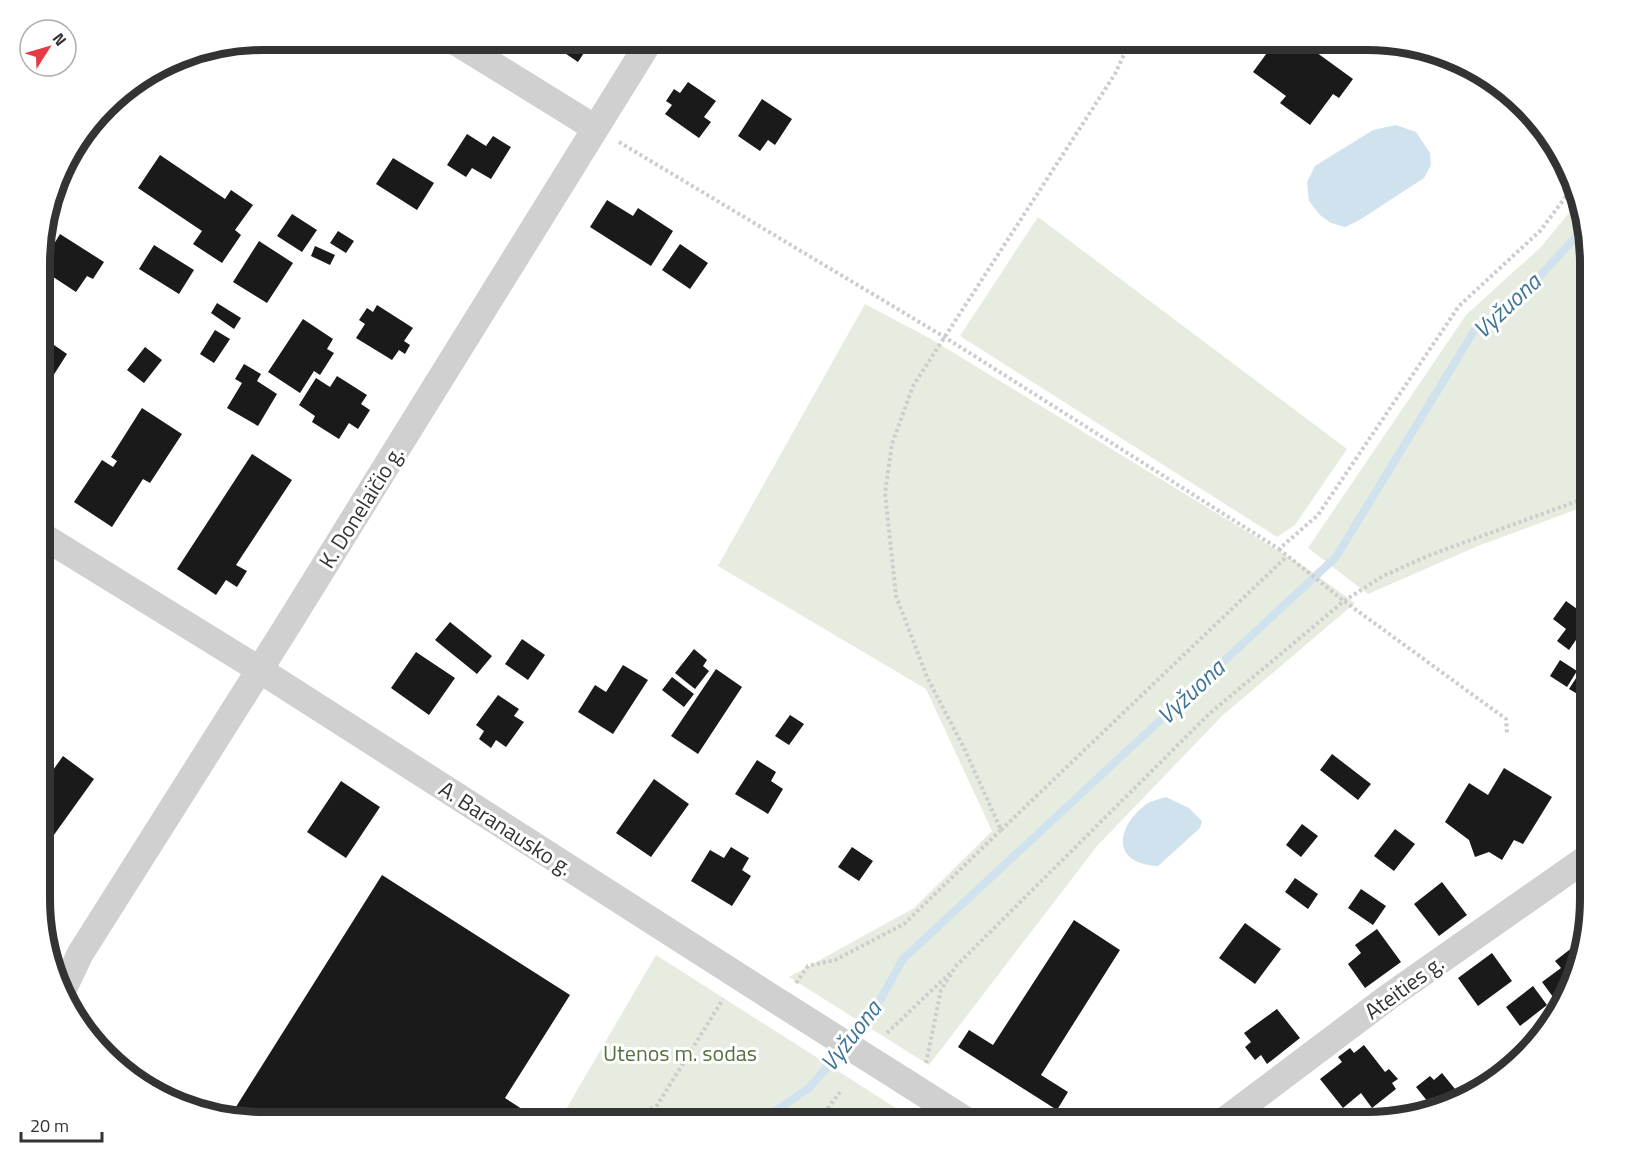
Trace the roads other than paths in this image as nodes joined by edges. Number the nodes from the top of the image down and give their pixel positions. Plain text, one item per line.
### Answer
1 (469, 50) edge
2 (644, 50) edge
3 (595, 128) junction
4 (50, 541) edge
5 (260, 670) junction
6 (1580, 863) edge
7 (66, 981) edge
8 (953, 1112) edge
9 (1236, 1112) edge

1 - 3 street
2 - 3 street, K. Donelaičio g.
3 - 5 street, K. Donelaičio g.
4 - 5 street, A. Baranausko g.
5 - 7 street, K. Donelaičio g.
5 - 8 street, A. Baranausko g., bridge
6 - 9 street, Ateities g.

